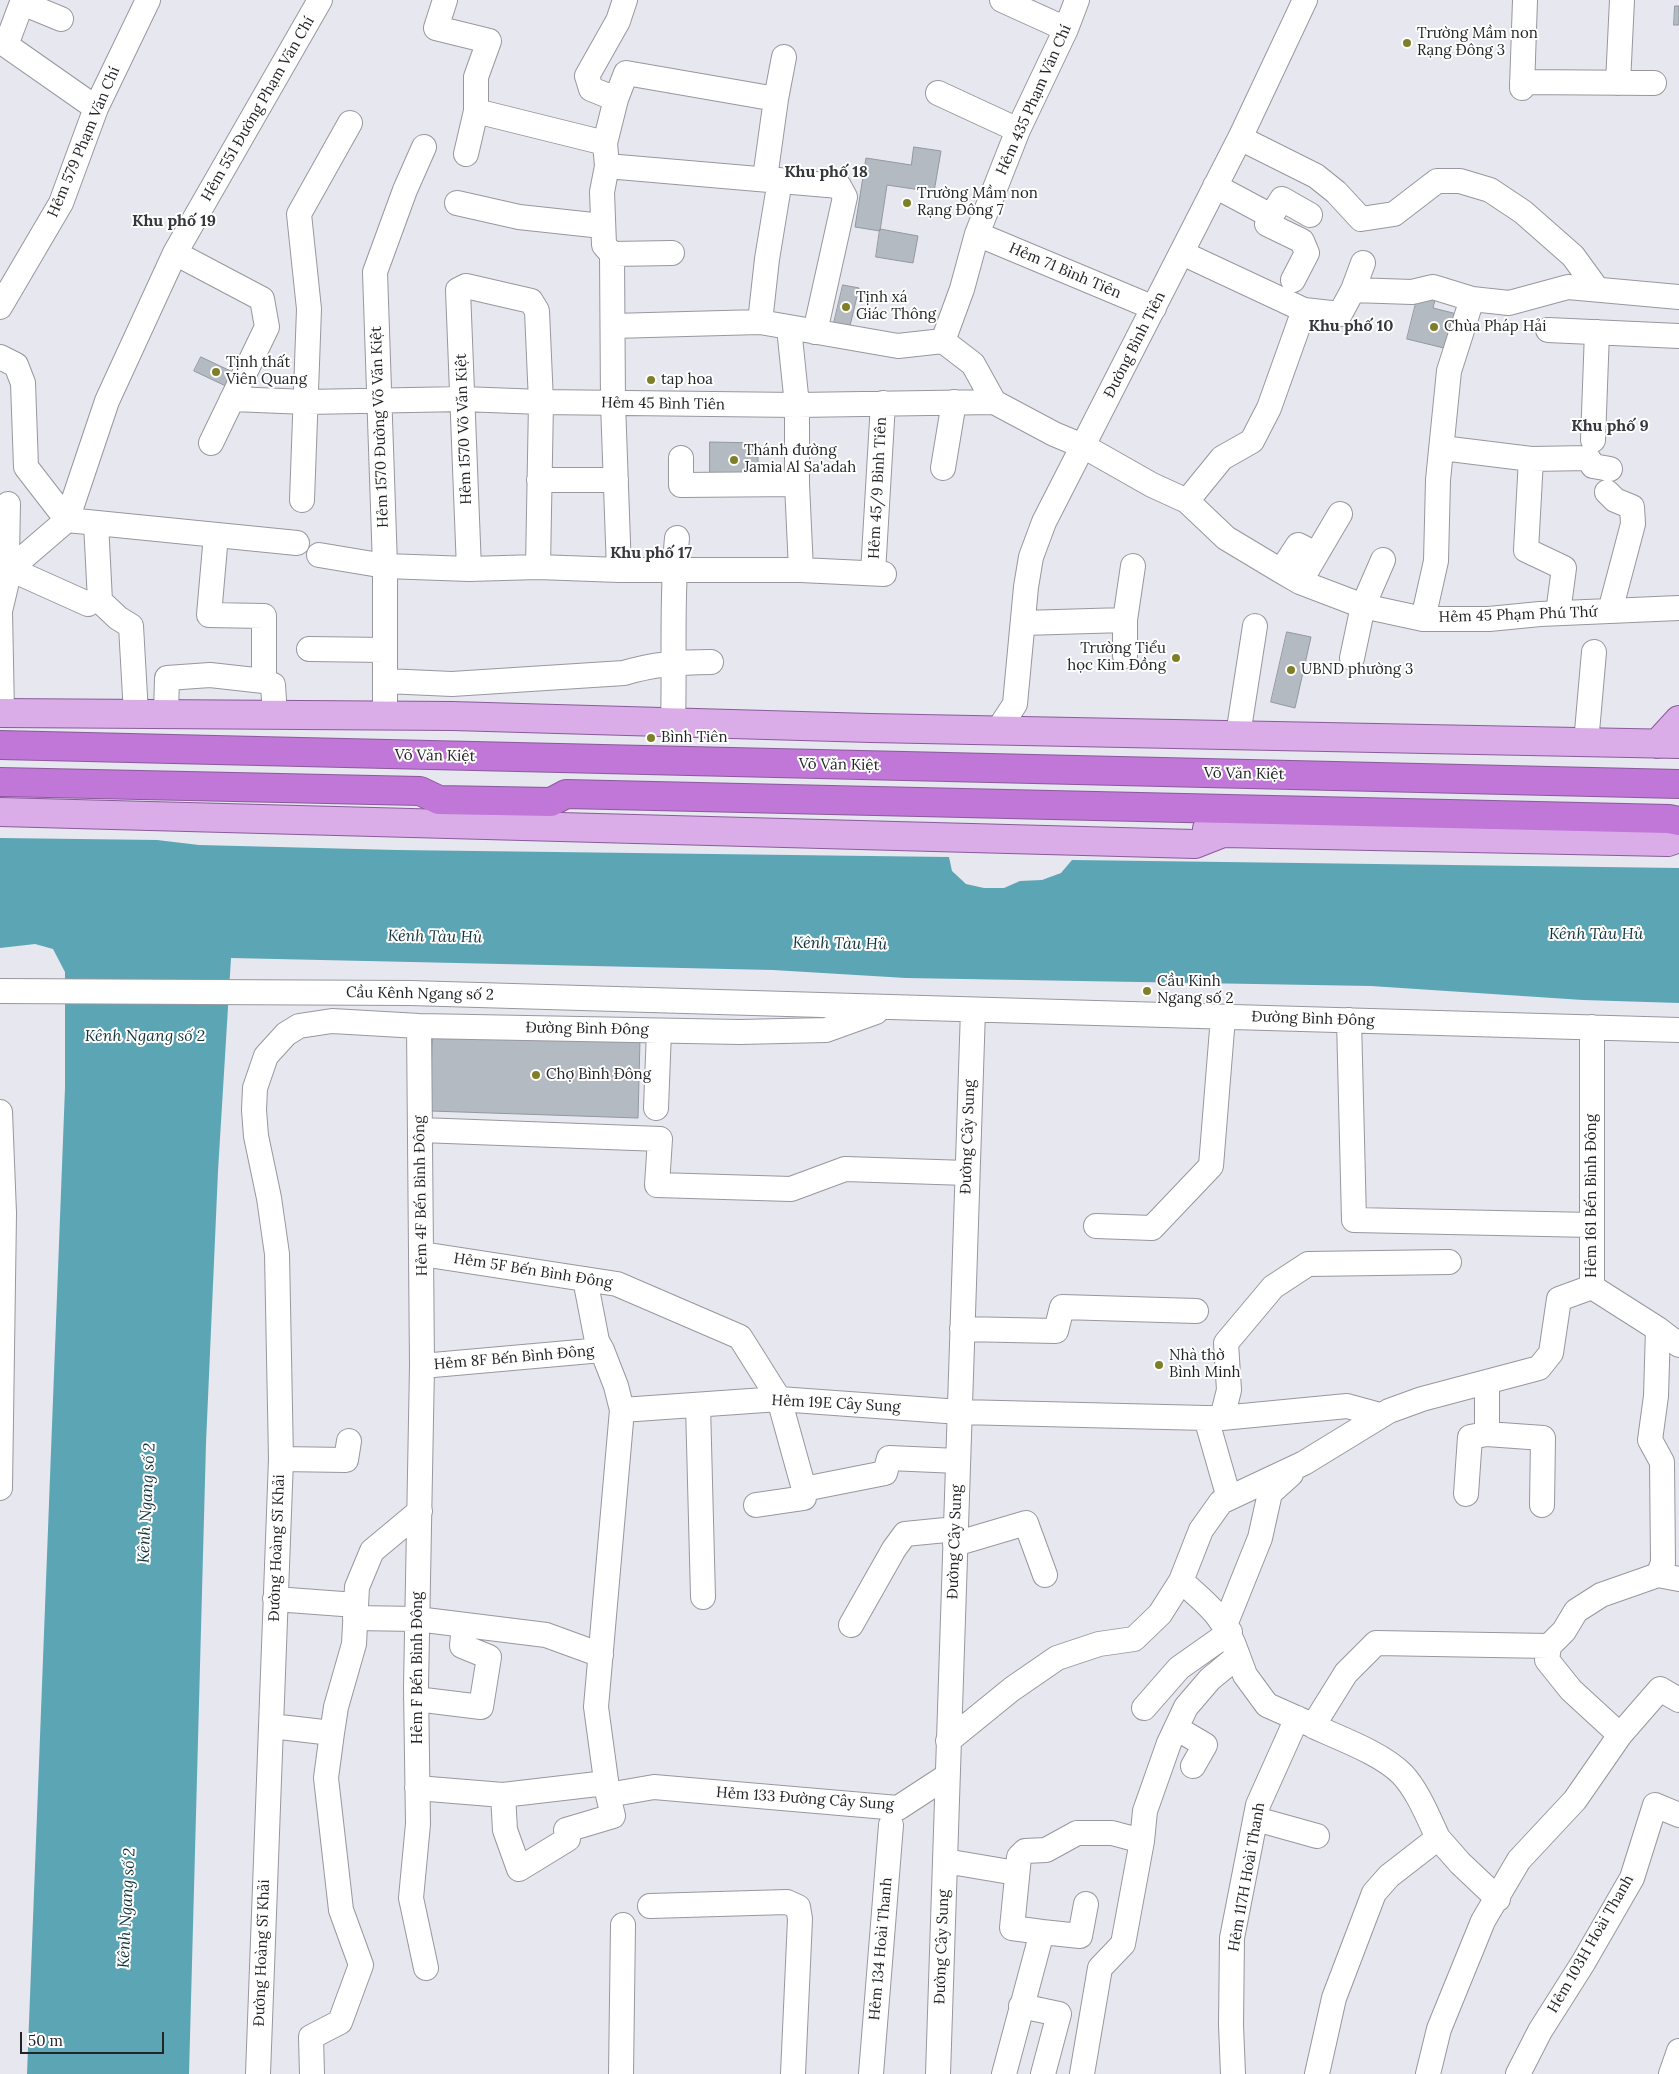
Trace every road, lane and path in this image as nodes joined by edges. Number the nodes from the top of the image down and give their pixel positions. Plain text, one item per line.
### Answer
1 (148, 0) edge
2 (320, 0) edge
3 (445, 0) edge
4 (625, 0) edge
5 (1002, 0) edge
6 (1077, 0) edge
7 (1305, 0) edge
8 (1525, 0) edge
9 (1622, 0) edge
10 (23, 2) edge
11 (61, 19) dead end
12 (1066, 29) junction
13 (784, 57) dead end
14 (1618, 83) junction
15 (1654, 83) dead end
16 (938, 92) dead end
17 (616, 99) junction
18 (776, 99) junction
19 (96, 108) junction
20 (476, 111) junction
21 (350, 123) dead end
22 (1018, 130) junction
23 (1240, 138) junction
24 (424, 147) dead end
25 (466, 154) dead end
26 (606, 154) junction
27 (772, 179) junction
28 (1215, 186) junction
29 (456, 203) dead end
30 (1310, 215) dead end
31 (1271, 216) junction
32 (602, 226) junction
33 (977, 234) junction
34 (176, 253) junction
35 (672, 253) dead end
36 (1182, 253) junction
37 (612, 254) junction
38 (1363, 263) dead end
39 (1293, 280) dead end
40 (1597, 288) junction
41 (1353, 290) junction
42 (1679, 298) edge
43 (1472, 299) junction
44 (0, 307) edge
45 (1154, 308) junction
46 (1304, 310) junction
47 (760, 322) junction
48 (613, 326) junction
49 (789, 328) junction
50 (1548, 330) dead end
51 (815, 332) junction
52 (1597, 332) junction
53 (1679, 336) edge
54 (943, 341) junction
55 (0, 357) edge
56 (232, 399) junction
57 (378, 399) junction
58 (462, 399) junction
59 (307, 402) junction
60 (540, 402) junction
61 (954, 402) junction
62 (994, 402) junction
63 (612, 403) junction
64 (883, 403) junction
65 (797, 405) junction
66 (1593, 440) dead end
67 (211, 442) dead end
68 (1084, 446) junction
69 (1442, 448) junction
70 (681, 458) dead end
71 (1531, 459) junction
72 (943, 468) dead end
73 (539, 480) junction
74 (616, 480) junction
75 (797, 484) junction
76 (302, 500) dead end
77 (1187, 501) junction
78 (8, 504) dead end
79 (1340, 514) dead end
80 (67, 520) junction
81 (96, 523) junction
82 (216, 535) junction
83 (677, 538) dead end
84 (297, 543) dead end
85 (319, 555) dead end
86 (1382, 560) dead end
87 (385, 566) junction
88 (1133, 566) dead end
89 (538, 567) junction
90 (10, 569) junction
91 (469, 569) junction
92 (619, 570) junction
93 (674, 570) junction
94 (802, 570) junction
95 (1291, 577) junction
96 (88, 604) dead end
97 (1363, 606) junction
98 (1679, 608) edge
99 (1610, 611) junction
100 (1558, 613) junction
101 (1423, 619) junction
102 (1125, 620) junction
103 (1023, 623) junction
104 (1255, 626) dead end
105 (309, 649) dead end
106 (385, 650) junction
107 (1594, 652) dead end
108 (1125, 656) dead end
109 (1352, 658) dead end
110 (675, 662) junction
111 (711, 662) dead end
112 (264, 681) junction
113 (385, 681) junction
114 (1015, 704) junction
115 (1, 713) edge
116 (136, 714) junction
117 (166, 714) junction
118 (275, 715) junction
119 (385, 716) junction
120 (1679, 720) edge
121 (672, 722) junction
122 (998, 730) junction
123 (1040, 731) junction
124 (1238, 734) junction
125 (1586, 742) junction
126 (1668, 744) edge
127 (0, 745) edge
128 (0, 782) edge
129 (1679, 784) edge
130 (0, 798) edge
131 (439, 800) junction
132 (551, 802) junction
133 (0, 812) edge
134 (1679, 821) edge
135 (1223, 834) junction
136 (1679, 838) edge
137 (0, 991) edge
138 (840, 1006) joint
139 (888, 1007) junction
140 (973, 1010) junction
141 (1223, 1017) junction
142 (1349, 1020) junction
143 (419, 1026) junction
144 (1592, 1027) junction
145 (1679, 1030) edge
146 (660, 1031) junction
147 (286, 1034) joint
148 (656, 1108) dead end
149 (0, 1112) edge
150 (421, 1130) junction
151 (967, 1173) junction
152 (1592, 1225) junction
153 (1096, 1226) dead end
154 (422, 1254) junction
155 (1449, 1262) dead end
156 (585, 1279) junction
157 (1592, 1287) junction
158 (1196, 1311) dead end
159 (962, 1329) junction
160 (1658, 1329) junction
161 (1679, 1345) edge
162 (602, 1350) junction
163 (422, 1366) junction
164 (1487, 1383) junction
165 (779, 1399) junction
166 (698, 1405) junction
167 (622, 1410) junction
168 (960, 1412) junction
169 (1380, 1415) junction
170 (1214, 1418) junction
171 (1487, 1434) junction
172 (349, 1442) dead end
173 (281, 1458) junction
174 (958, 1461) junction
175 (1304, 1463) junction
176 (0, 1488) edge
177 (804, 1489) junction
178 (1466, 1494) dead end
179 (1229, 1498) junction
180 (1542, 1504) dead end
181 (756, 1505) dead end
182 (420, 1511) junction
183 (956, 1536) junction
184 (1045, 1575) dead end
185 (1669, 1577) edge
186 (1181, 1581) junction
187 (703, 1597) dead end
188 (275, 1599) junction
189 (356, 1611) junction
190 (417, 1619) junction
191 (464, 1625) junction
192 (850, 1625) dead end
193 (1227, 1629) junction
194 (1550, 1646) junction
195 (601, 1655) junction
196 (1238, 1656) junction
197 (416, 1699) junction
198 (1679, 1700) edge
199 (1144, 1708) dead end
200 (1305, 1722) junction
201 (271, 1726) junction
202 (1176, 1728) junction
203 (332, 1733) junction
204 (1620, 1735) junction
205 (948, 1741) junction
206 (1193, 1766) dead end
207 (947, 1776) junction
208 (418, 1788) junction
209 (607, 1788) junction
210 (503, 1795) junction
211 (1679, 1815) edge
212 (1256, 1819) junction
213 (891, 1825) dead end
214 (1317, 1836) dead end
215 (1438, 1838) junction
216 (1142, 1841) junction
217 (945, 1861) junction
218 (1016, 1873) junction
219 (1498, 1900) junction
220 (1086, 1904) dead end
221 (650, 1906) dead end
222 (623, 1924) dead end
223 (1042, 1932) junction
224 (426, 1968) dead end
225 (1021, 2006) junction
226 (1679, 2051) edge
227 (258, 2074) edge
228 (312, 2074) edge
229 (621, 2074) edge
230 (793, 2074) edge
231 (871, 2074) edge
232 (938, 2074) edge
233 (1004, 2074) edge
234 (1043, 2074) edge
235 (1082, 2074) edge
236 (1233, 2074) edge
237 (1317, 2074) edge
238 (1428, 2074) edge
239 (1518, 2074) edge
240 (1671, 2074) edge

1 - 19 street, Hẻm 579 Phạm Văn Chí
2 - 34 street, Hẻm 551 Đường Phạm Văn Chí
3 - 20 street
4 - 17 street
5 - 12 street
6 - 12 street, Hẻm 435 Phạm Văn Chí
7 - 23 street, Đường Bình Tiên
8 - 14 street
9 - 14 street
10 - 11 street
10 - 19 street
12 - 22 street, Hẻm 435 Phạm Văn Chí
13 - 18 street
14 - 15 street
16 - 22 street
17 - 18 street
17 - 26 street
18 - 27 street
19 - 44 street, Hẻm 579 Phạm Văn Chí
20 - 25 street
20 - 26 street
21 - 59 street
22 - 33 street, Hẻm 435 Phạm Văn Chí
23 - 28 street, Đường Bình Tiên
23 - 40 street
24 - 57 street, Hẻm 1570 Đường Võ Văn Kiệt
26 - 27 street
26 - 32 street
27 - 47 street
27 - 51 street
28 - 31 street
28 - 36 street, Đường Bình Tiên
29 - 32 street
30 - 31 street
31 - 39 street
32 - 37 street
33 - 45 street, Hẻm 71 Bình Tiên
33 - 54 street, Hẻm 435 Phạm Văn Chí
34 - 56 street
34 - 80 street, Hẻm 551 Đường Phạm Văn Chí
35 - 37 street
36 - 45 street, Đường Bình Tiên
36 - 46 street
37 - 48 street
38 - 41 street
40 - 42 street
40 - 43 street
41 - 43 street
41 - 46 street
43 - 69 street
45 - 68 street, Đường Bình Tiên
46 - 77 street
47 - 48 street
47 - 49 street
48 - 63 street
49 - 51 street
49 - 65 street
50 - 52 street
51 - 54 street
52 - 53 street
52 - 66 street
54 - 62 street
55 - 80 street
56 - 59 street, Hẻm 45 Bình Tiên
56 - 67 street
57 - 58 street, Hẻm 45 Bình Tiên
57 - 59 street, Hẻm 45 Bình Tiên
57 - 87 street, Hẻm 1570 Đường Võ Văn Kiệt
58 - 60 street, Hẻm 45 Bình Tiên
58 - 60 street, Hẻm 1570 Võ Văn Kiệt
58 - 91 street, Hẻm 1570 Võ Văn Kiệt
59 - 76 street
60 - 63 street, Hẻm 45 Bình Tiên
60 - 73 street
61 - 62 street, Hẻm 45 Bình Tiên
61 - 64 street, Hẻm 45 Bình Tiên
61 - 72 street
62 - 68 street, Hẻm 45 Bình Tiên
63 - 65 street, Hẻm 45 Bình Tiên
63 - 74 street
64 - 65 street, Hẻm 45 Bình Tiên
64 - 94 street, Hẻm 45/9 Bình Tiên
65 - 75 street
68 - 77 street, Hẻm 45 Bình Tiên
68 - 103 street, Đường Bình Tiên
69 - 71 street
69 - 101 street
70 - 75 street
71 - 99 street
71 - 100 street
73 - 74 street
73 - 89 street
74 - 92 street
75 - 94 street
77 - 95 street, Hẻm 45 Phạm Phú Thứ
78 - 90 street
79 - 95 street
80 - 81 street
80 - 90 street
81 - 82 street
81 - 116 street
82 - 84 street
82 - 112 street
83 - 93 street
85 - 87 street
86 - 97 street
87 - 91 street
87 - 106 street, Hẻm 1570 Đường Võ Văn Kiệt
88 - 102 street
89 - 91 street
89 - 92 street
90 - 96 street
90 - 115 street
92 - 93 street
93 - 94 street
93 - 110 street
95 - 97 street, Hẻm 45 Phạm Phú Thứ
97 - 101 street, Hẻm 45 Phạm Phú Thứ
97 - 109 street
98 - 99 street, Hẻm 45 Phạm Phú Thứ
99 - 100 street, Hẻm 45 Phạm Phú Thứ
100 - 101 street, Hẻm 45 Phạm Phú Thứ
102 - 103 street
102 - 108 street
103 - 114 street, Đường Bình Tiên
104 - 124 street
105 - 106 street
106 - 113 street, Hẻm 1570 Đường Võ Văn Kiệt
107 - 125 street
110 - 111 street
110 - 113 street
110 - 121 street
112 - 117 street
112 - 118 street
113 - 119 street, Hẻm 1570 Đường Võ Văn Kiệt
114 - 122 street, Đường Bình Tiên
114 - 123 street
115 - 116 main road
116 - 117 main road
117 - 118 main road
118 - 119 main road
119 - 121 main road
120 - 126 main road
121 - 122 main road
122 - 123 main road
123 - 124 main road
124 - 125 main road
125 - 126 main road
127 - 129 highway, Võ Văn Kiệt
128 - 131 highway
130 - 131 main road
131 - 132 highway
132 - 134 highway
132 - 135 main road
133 - 135 main road
135 - 136 main road
137 - 138 street, Cầu Kênh Ngang số 2
138 - 139 street, Đường Bình Đông
139 - 140 street, Đường Bình Đông
139 - 146 street, Đường Bình Đông
140 - 141 street, Đường Bình Đông
140 - 151 street, Đường Cây Sung
141 - 142 street, Đường Bình Đông
141 - 153 street
142 - 144 street, Đường Bình Đông
142 - 152 street
143 - 146 street, Đường Bình Đông
143 - 147 street, Đường Bình Đông
143 - 150 street, Hẻm 4F Bến Bình Đông
144 - 145 street, Đường Bình Đông
144 - 152 street, Hẻm 161 Bến Bình Đông
146 - 148 street
147 - 173 street, Đường Hoàng Sĩ Khải
149 - 176 street
150 - 151 street
150 - 154 street, Hẻm 4F Bến Bình Đông
151 - 159 street, Đường Cây Sung
152 - 157 street, Hẻm 161 Bến Bình Đông
154 - 156 street, Hẻm 5F Bến Bình Đông
154 - 163 street, Hẻm 4F Bến Bình Đông
155 - 170 street
156 - 162 street
156 - 165 street, Hẻm 5F Bến Bình Đông
157 - 160 street, Hẻm 161 Bến Bình Đông
157 - 164 street
158 - 159 street
159 - 168 street, Đường Cây Sung
160 - 161 street, Hẻm 161 Bến Bình Đông
160 - 185 street
162 - 163 street, Hẻm 8F Bến Bình Đông
162 - 167 street, Hẻm 8F Bến Bình Đông
163 - 182 street, Hẻm F Bến Bình Đông
164 - 169 street
164 - 171 street
165 - 166 street, Hẻm 19E Cây Sung
165 - 168 street, Hẻm 19E Cây Sung
165 - 177 street, Hẻm 5F Bến Bình Đông
166 - 167 street, Hẻm 19E Cây Sung
166 - 187 street
167 - 195 street, Hẻm 8F Bến Bình Đông
168 - 170 street, Hẻm 19E Cây Sung
168 - 174 street, Đường Cây Sung
169 - 170 street, Hẻm 19E Cây Sung
169 - 175 street
170 - 179 street
171 - 178 street
171 - 180 street
172 - 173 street
173 - 188 street, Đường Hoàng Sĩ Khải
174 - 177 street
174 - 183 street, Đường Cây Sung
175 - 179 street
175 - 193 street
177 - 181 street
179 - 186 street
182 - 189 street
182 - 190 street, Hẻm F Bến Bình Đông
183 - 184 street
183 - 192 street
183 - 205 street, Đường Cây Sung
185 - 194 street
186 - 193 street
186 - 205 street
188 - 189 street
188 - 201 street, Đường Hoàng Sĩ Khải
189 - 190 street
189 - 203 street
190 - 191 street
190 - 197 street, Hẻm F Bến Bình Đông
191 - 195 street
191 - 197 street
193 - 196 street
193 - 199 street
194 - 200 street, Hẻm 117H Hoài Thanh
194 - 204 street
195 - 209 street, Hẻm 8F Bến Bình Đông
196 - 200 street
196 - 202 street
197 - 208 street, Hẻm F Bến Bình Đông
198 - 204 street
200 - 212 street, Hẻm 117H Hoài Thanh
200 - 215 street
201 - 203 street
201 - 227 street, Đường Hoàng Sĩ Khải
202 - 206 street
202 - 216 street
203 - 228 street
204 - 219 street
205 - 207 street, Đường Cây Sung
207 - 209 street, Hẻm 133 Đường Cây Sung
207 - 217 street, Đường Cây Sung
208 - 210 street, Hẻm 133 Đường Cây Sung
208 - 224 street, Hẻm F Bến Bình Đông
209 - 210 street, Hẻm 133 Đường Cây Sung
209 - 210 street, Hẻm 8F Bến Bình Đông
211 - 239 street, Hẻm 103H Hoài Thanh
212 - 214 street
212 - 236 street, Hẻm 117H Hoài Thanh
213 - 231 street, Hẻm 134 Hoài Thanh
215 - 219 street
215 - 237 street
216 - 218 street
216 - 235 street
217 - 218 street
217 - 232 street, Đường Cây Sung
218 - 223 street
219 - 238 street
220 - 223 street
221 - 230 street
222 - 229 street
223 - 225 street
225 - 233 street
225 - 234 street
226 - 240 street

